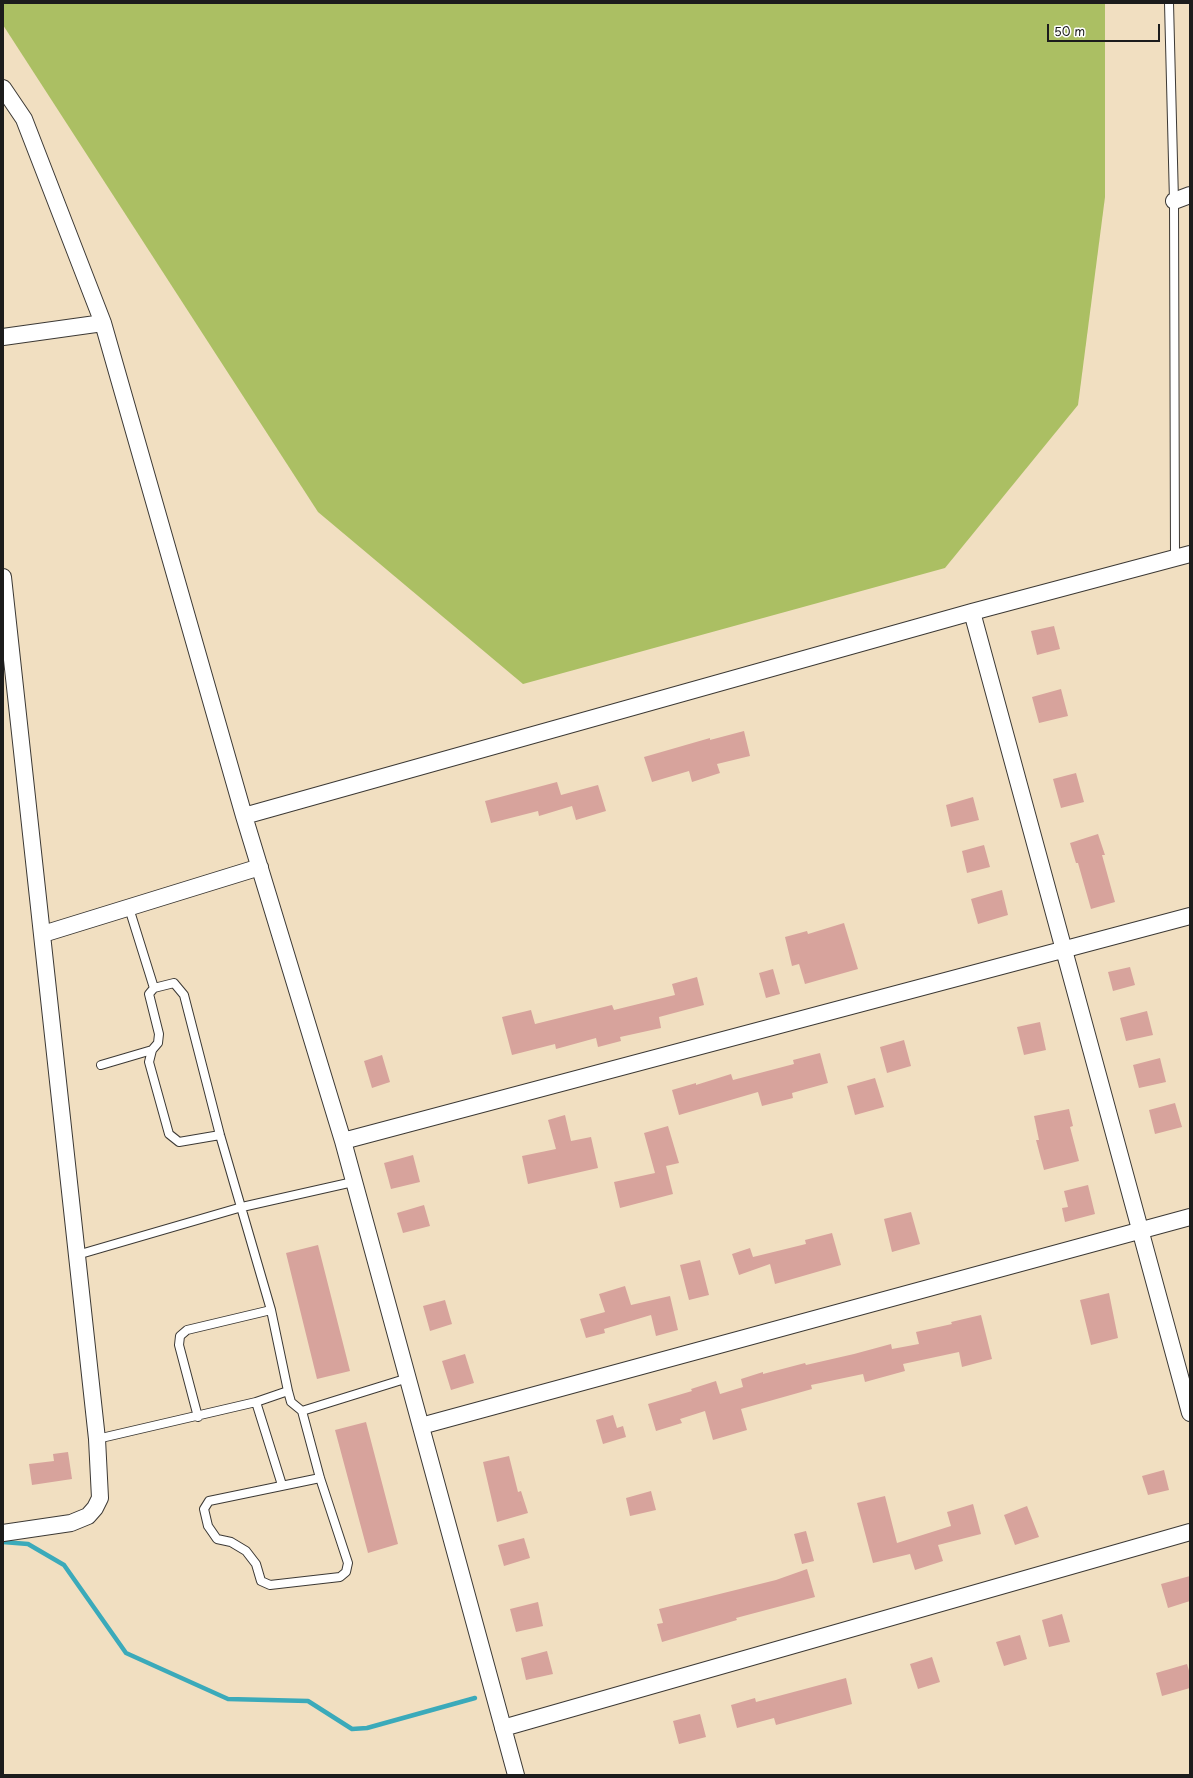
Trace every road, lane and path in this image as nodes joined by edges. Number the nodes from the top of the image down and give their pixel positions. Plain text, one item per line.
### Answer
1 (1169, 3) edge
2 (3, 88) edge
3 (1190, 195) edge
4 (1174, 200) junction
5 (103, 323) junction
6 (3, 337) edge
7 (1182, 556) edge
8 (3, 577) edge
9 (972, 612) junction
10 (244, 816) junction
11 (260, 867) junction
12 (129, 908) junction
13 (1190, 916) edge
14 (43, 934) junction
15 (1064, 949) junction
16 (154, 988) junction
17 (152, 1050) junction
18 (102, 1065) dead end
19 (220, 1135) junction
20 (343, 1141) junction
21 (353, 1182) junction
22 (242, 1207) junction
23 (1190, 1217) edge
24 (1141, 1231) junction
25 (77, 1255) junction
26 (271, 1310) junction
27 (408, 1378) junction
28 (288, 1391) junction
29 (256, 1402) junction
30 (302, 1410) junction
31 (1190, 1413) edge
32 (198, 1417) junction
33 (421, 1426) junction
34 (97, 1439) junction
35 (320, 1478) junction
36 (282, 1485) junction
37 (1190, 1532) edge
38 (3, 1534) edge
39 (503, 1728) junction
40 (516, 1775) edge

1 - 4 lane
2 - 5 street
3 - 4 street
4 - 7 lane
5 - 6 street
5 - 10 street
7 - 9 street
8 - 14 street
9 - 10 street
9 - 15 street
10 - 11 street
11 - 12 street
11 - 20 street
12 - 14 street
12 - 16 lane
13 - 15 street
14 - 25 street
15 - 20 street
15 - 24 street
16 - 17 lane
16 - 19 lane
17 - 18 lane
17 - 19 lane
19 - 22 lane
20 - 21 street
21 - 22 lane
21 - 27 street
22 - 25 lane
22 - 26 lane
23 - 24 street
24 - 31 street
24 - 33 street
25 - 34 street
26 - 28 lane
26 - 32 lane
27 - 30 lane
27 - 33 street
28 - 29 lane
28 - 30 lane
29 - 32 lane
29 - 36 lane
30 - 35 lane
32 - 34 lane
33 - 39 street
34 - 38 street
35 - 36 lane
35 - 36 lane
37 - 39 street
39 - 40 street

